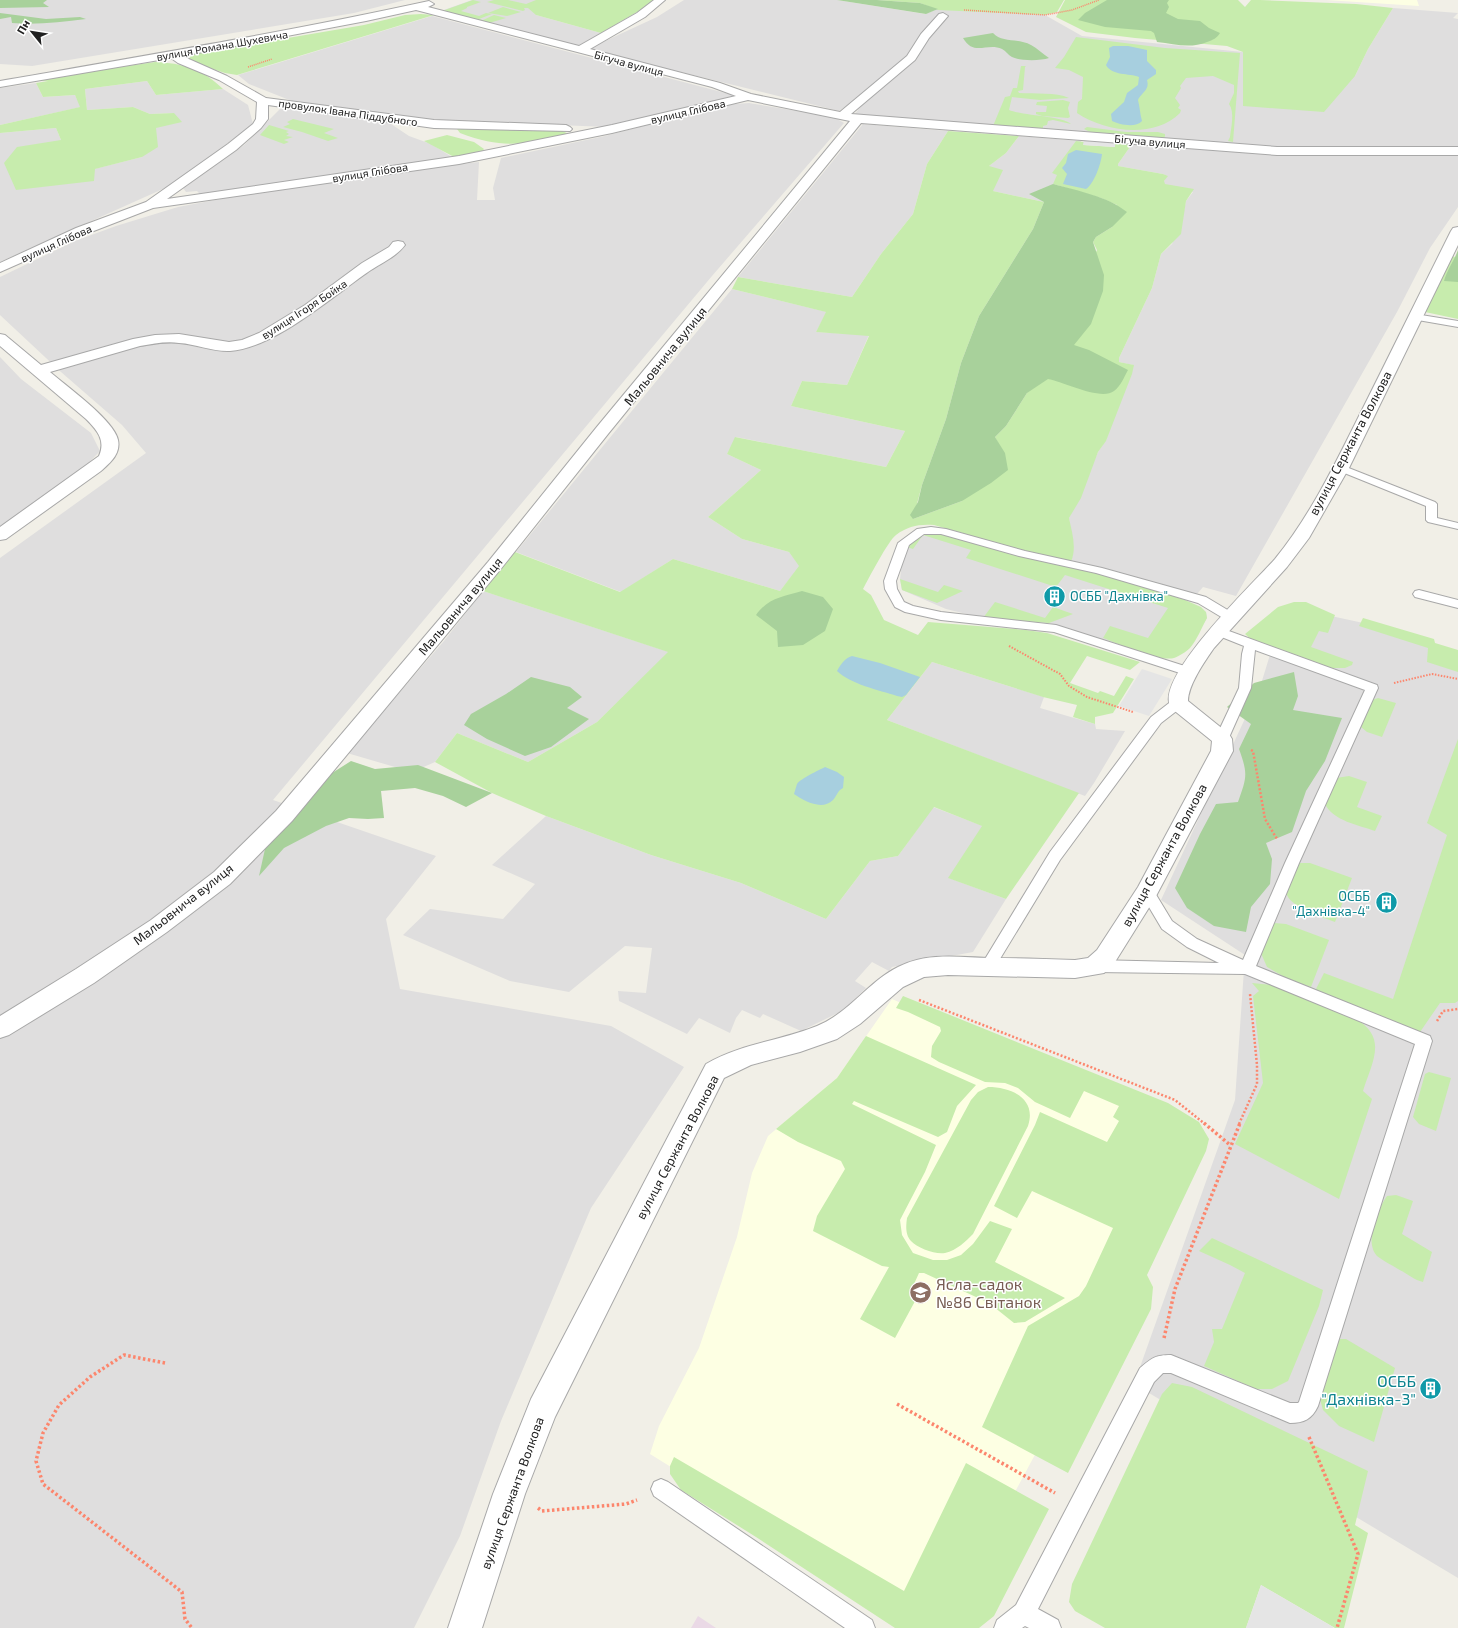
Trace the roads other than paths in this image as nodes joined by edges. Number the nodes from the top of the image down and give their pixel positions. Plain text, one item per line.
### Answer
1 (660, 0) edge
2 (436, 2) dead end
3 (416, 7) junction
4 (943, 16) road end
5 (580, 50) junction
6 (174, 55) junction
7 (0, 73) edge
8 (54, 74) junction
9 (0, 84) edge
10 (748, 97) junction
11 (263, 101) junction
12 (842, 116) junction
13 (858, 119) junction
14 (434, 124) junction
15 (591, 132) junction
16 (463, 137) dead end
17 (483, 144) dead end
18 (505, 150) junction
19 (1458, 151) edge
20 (150, 205) junction
21 (1458, 230) edge
22 (398, 245) dead end
23 (0, 268) edge
24 (1415, 317) junction
25 (1458, 324) edge
26 (0, 338) edge
27 (38, 371) junction
28 (1341, 468) junction
29 (1458, 526) edge
30 (0, 535) edge
31 (1419, 594) dead end
32 (1458, 604) edge
33 (1225, 624) junction
34 (1251, 644) junction
35 (1190, 672) junction
36 (1178, 704) junction
37 (1222, 739) junction
38 (1147, 892) junction
39 (1095, 966) junction
40 (987, 968) junction
41 (1247, 969) junction
42 (0, 1028) edge
43 (661, 1489) road end
44 (1024, 1613) junction
45 (465, 1628) edge
46 (864, 1628) edge
47 (1005, 1628) edge
48 (1050, 1628) edge

1 - 5 street
2 - 3 street, вулиця Романа Шухевича
3 - 5 street, Бігуча вулиця
3 - 6 street, вулиця Романа Шухевича
4 - 12 street
5 - 10 street, Бігуча вулиця
6 - 8 street, вулиця Романа Шухевича
6 - 11 street, провулок Івана Піддубного
7 - 8 street
8 - 9 street, вулиця Романа Шухевича
10 - 12 street, Бігуча вулиця
10 - 15 street, вулиця Глібова
11 - 14 street, провулок Івана Піддубного
11 - 20 street, провулок Івана Піддубного
12 - 13 street, Бігуча вулиця
13 - 19 street, Бігуча вулиця
13 - 42 street, Мальовнича вулиця
14 - 15 street, провулок Івана Піддубного
14 - 16 street, провулок Івана Піддубного
15 - 18 street, вулиця Глібова
17 - 18 street
18 - 20 street, вулиця Глібова
20 - 23 street, вулиця Глібова
21 - 24 street, вулиця Сержанта Волкова
22 - 27 street, вулиця Ігоря Бойка
24 - 25 lane
24 - 28 street, вулиця Сержанта Волкова
26 - 27 street
27 - 30 street
28 - 29 lane
28 - 33 street, вулиця Сержанта Волкова
31 - 32 lane
33 - 34 lane
33 - 35 street, вулиця Сержанта Волкова
33 - 35 lane
34 - 37 lane
34 - 41 lane
35 - 36 street, вулиця Сержанта Волкова
36 - 37 street
36 - 40 lane
37 - 38 street, вулиця Сержанта Волкова
38 - 39 street, вулиця Сержанта Волкова
38 - 41 lane
39 - 40 street, вулиця Сержанта Волкова
39 - 41 lane
40 - 45 street, вулиця Сержанта Волкова
41 - 44 lane
43 - 46 lane
44 - 47 lane
44 - 48 lane

